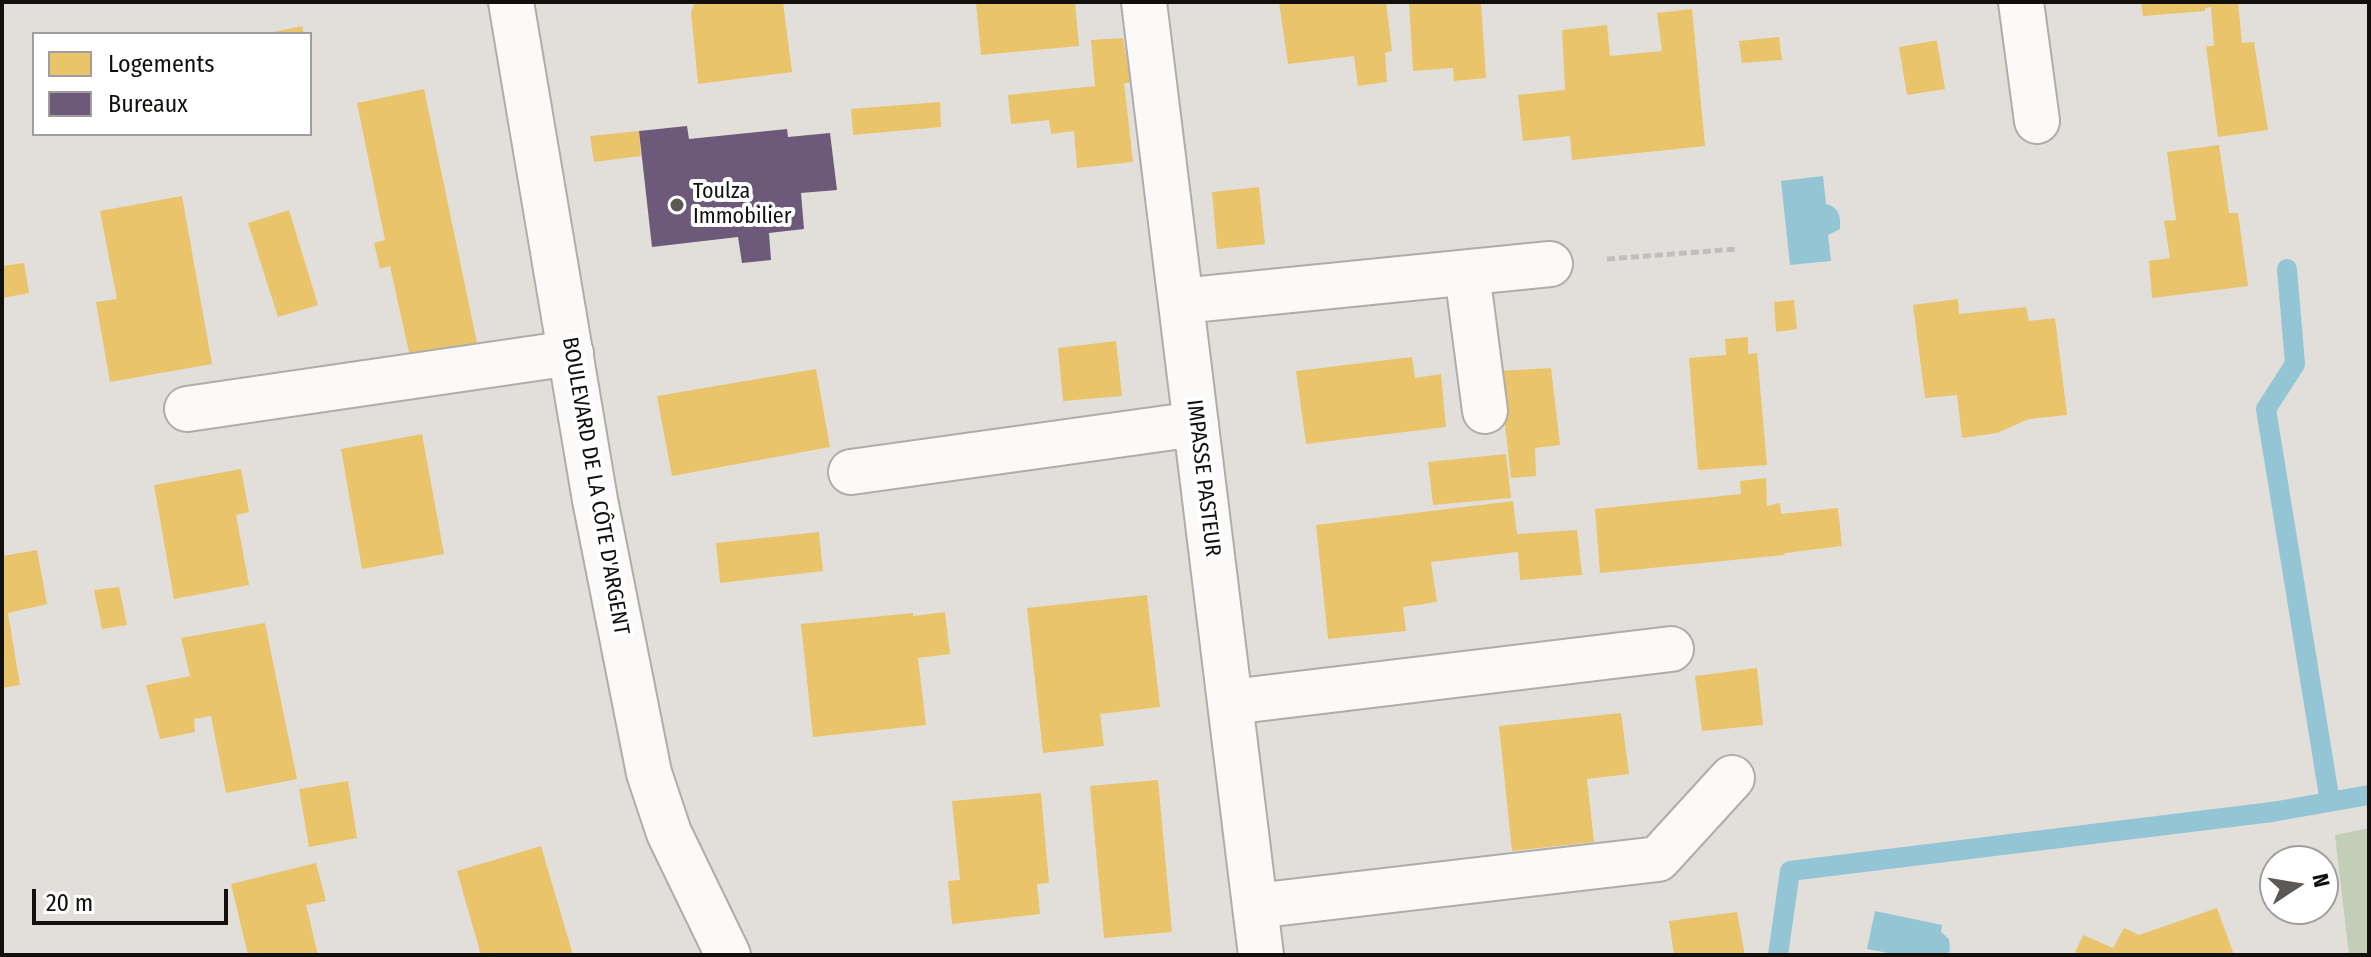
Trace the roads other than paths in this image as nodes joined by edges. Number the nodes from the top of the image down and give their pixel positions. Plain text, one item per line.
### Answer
1 (511, 2) edge
2 (1144, 2) edge
3 (2021, 2) edge
4 (2037, 121) dead end
5 (1550, 264) road end
6 (1467, 273) junction
7 (1181, 301) junction
8 (571, 353) junction
9 (187, 409) dead end
10 (1485, 411) dead end
11 (1196, 424) junction
12 (851, 472) dead end
13 (1671, 649) dead end
14 (1231, 702) junction
15 (1732, 778) dead end
16 (1255, 906) junction
17 (728, 955) edge
18 (1261, 955) edge

1 - 8 street, BOULEVARD DE LA CÔTE D'ARGENT
2 - 7 street, IMPASSE PASTEUR
3 - 4 street
5 - 6 street
6 - 7 street
6 - 10 street
7 - 11 street, IMPASSE PASTEUR
8 - 9 street
8 - 17 street, BOULEVARD DE LA CÔTE D'ARGENT
11 - 12 street
11 - 14 street, IMPASSE PASTEUR
13 - 14 street
14 - 16 street, IMPASSE PASTEUR
15 - 16 street
16 - 18 street, IMPASSE PASTEUR

